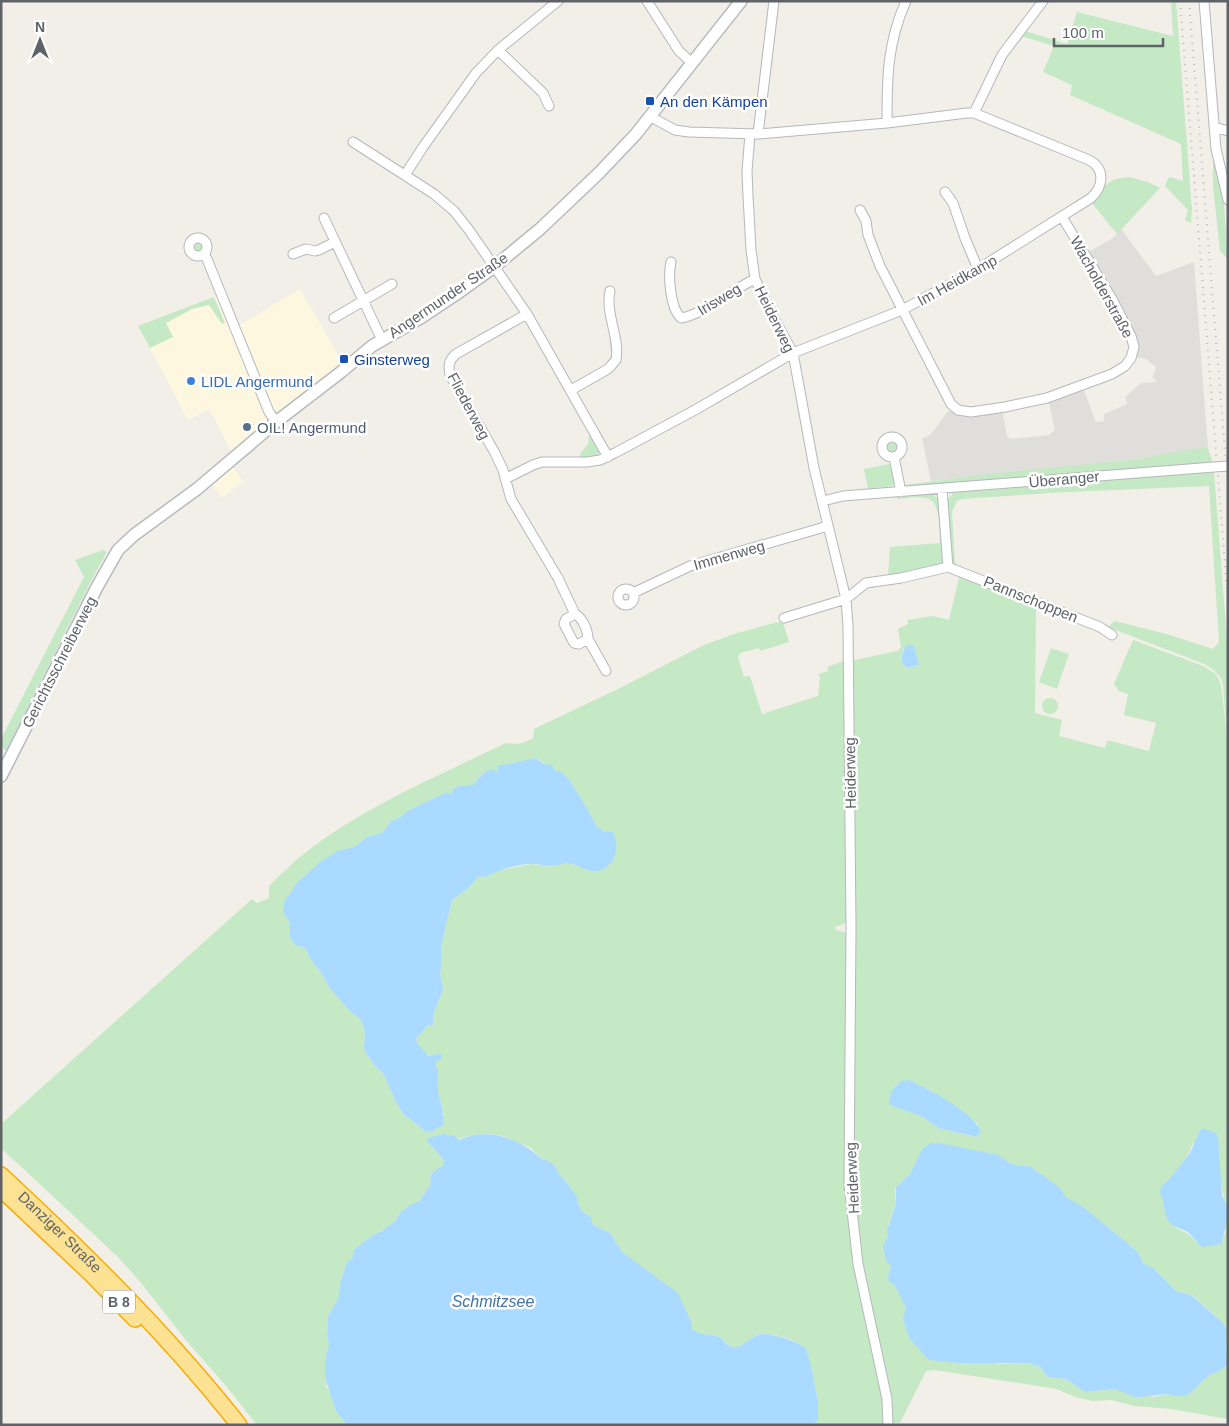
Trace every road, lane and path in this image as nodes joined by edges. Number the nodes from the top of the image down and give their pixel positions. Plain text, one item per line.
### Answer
1 (558, 1) edge
2 (647, 1) edge
3 (741, 1) edge
4 (774, 1) edge
5 (906, 1) edge
6 (1043, 1) edge
7 (1204, 1) edge
8 (498, 50) junction
9 (692, 63) junction
10 (549, 106) dead end
11 (974, 113) junction
12 (650, 117) junction
13 (887, 123) junction
14 (1214, 127) junction
15 (1228, 131) edge
16 (754, 134) junction
17 (353, 142) dead end
18 (406, 175) junction
19 (945, 192) dead end
20 (1228, 200) edge
21 (860, 210) dead end
22 (1062, 217) junction
23 (324, 218) dead end
24 (335, 242) junction
25 (293, 254) dead end
26 (204, 255) dead end
27 (671, 262) dead end
28 (494, 267) junction
29 (978, 269) junction
30 (756, 279) junction
31 (392, 284) dead end
32 (610, 291) dead end
33 (362, 301) junction
34 (902, 310) junction
35 (527, 314) junction
36 (334, 318) dead end
37 (382, 340) junction
38 (793, 353) junction
39 (571, 390) junction
40 (276, 422) junction
41 (608, 457) junction
42 (894, 457) dead end
43 (1228, 466) edge
44 (505, 479) junction
45 (942, 489) junction
46 (901, 492) junction
47 (822, 501) junction
48 (828, 526) junction
49 (118, 550) joint
50 (948, 567) junction
51 (634, 593) dead end
52 (846, 599) junction
53 (575, 614) junction
54 (784, 618) dead end
55 (1112, 636) dead end
56 (588, 639) junction
57 (606, 671) dead end
58 (1, 776) edge
59 (1, 1175) edge
60 (1, 1189) edge
61 (226, 1425) edge
62 (239, 1425) edge
63 (888, 1425) edge

1 - 8 street
2 - 9 street
3 - 9 main road, Angermunder Straße
4 - 16 street, Heiderweg
5 - 13 street
6 - 11 street
7 - 14 street
8 - 10 street
8 - 18 street
9 - 12 main road, Angermunder Straße
11 - 13 street
11 - 22 street, Im Heidkamp
12 - 16 street
12 - 28 main road, Angermunder Straße
13 - 16 street
14 - 15 street
14 - 20 street
16 - 30 street, Heiderweg
17 - 18 street
18 - 28 street
19 - 29 street
21 - 34 street, Wacholderstraße
22 - 29 street, Im Heidkamp
22 - 34 street, Wacholderstraße
23 - 24 street
24 - 25 street
24 - 33 street
26 - 40 street
27 - 30 street, Irisweg
28 - 35 street
28 - 37 main road, Angermunder Straße
29 - 34 street, Im Heidkamp
30 - 38 street, Heiderweg
31 - 33 street
32 - 39 street
33 - 36 street
33 - 37 street
34 - 38 street, Im Heidkamp
35 - 39 street
35 - 44 street, Fliederweg
37 - 40 main road, Angermunder Straße
38 - 41 street
38 - 47 street, Heiderweg
39 - 41 street
40 - 49 main road, Angermunder Straße
41 - 44 street
42 - 46 street
43 - 45 street, Überanger, bridge
44 - 53 street, Fliederweg
45 - 46 street, Überanger
45 - 50 street
46 - 47 street, Überanger
47 - 48 street, Heiderweg
48 - 51 street, Immenweg
48 - 52 street, Heiderweg
49 - 58 main road, Gerichtsschreiberweg
50 - 52 street
50 - 55 street, Pannschoppen
52 - 54 street
52 - 63 street, Heiderweg
53 - 56 street, Fliederweg
53 - 56 street
56 - 57 street, Fliederweg
59 - 62 highway, Danziger Straße / B 8
60 - 61 highway, Danziger Straße / B 8

